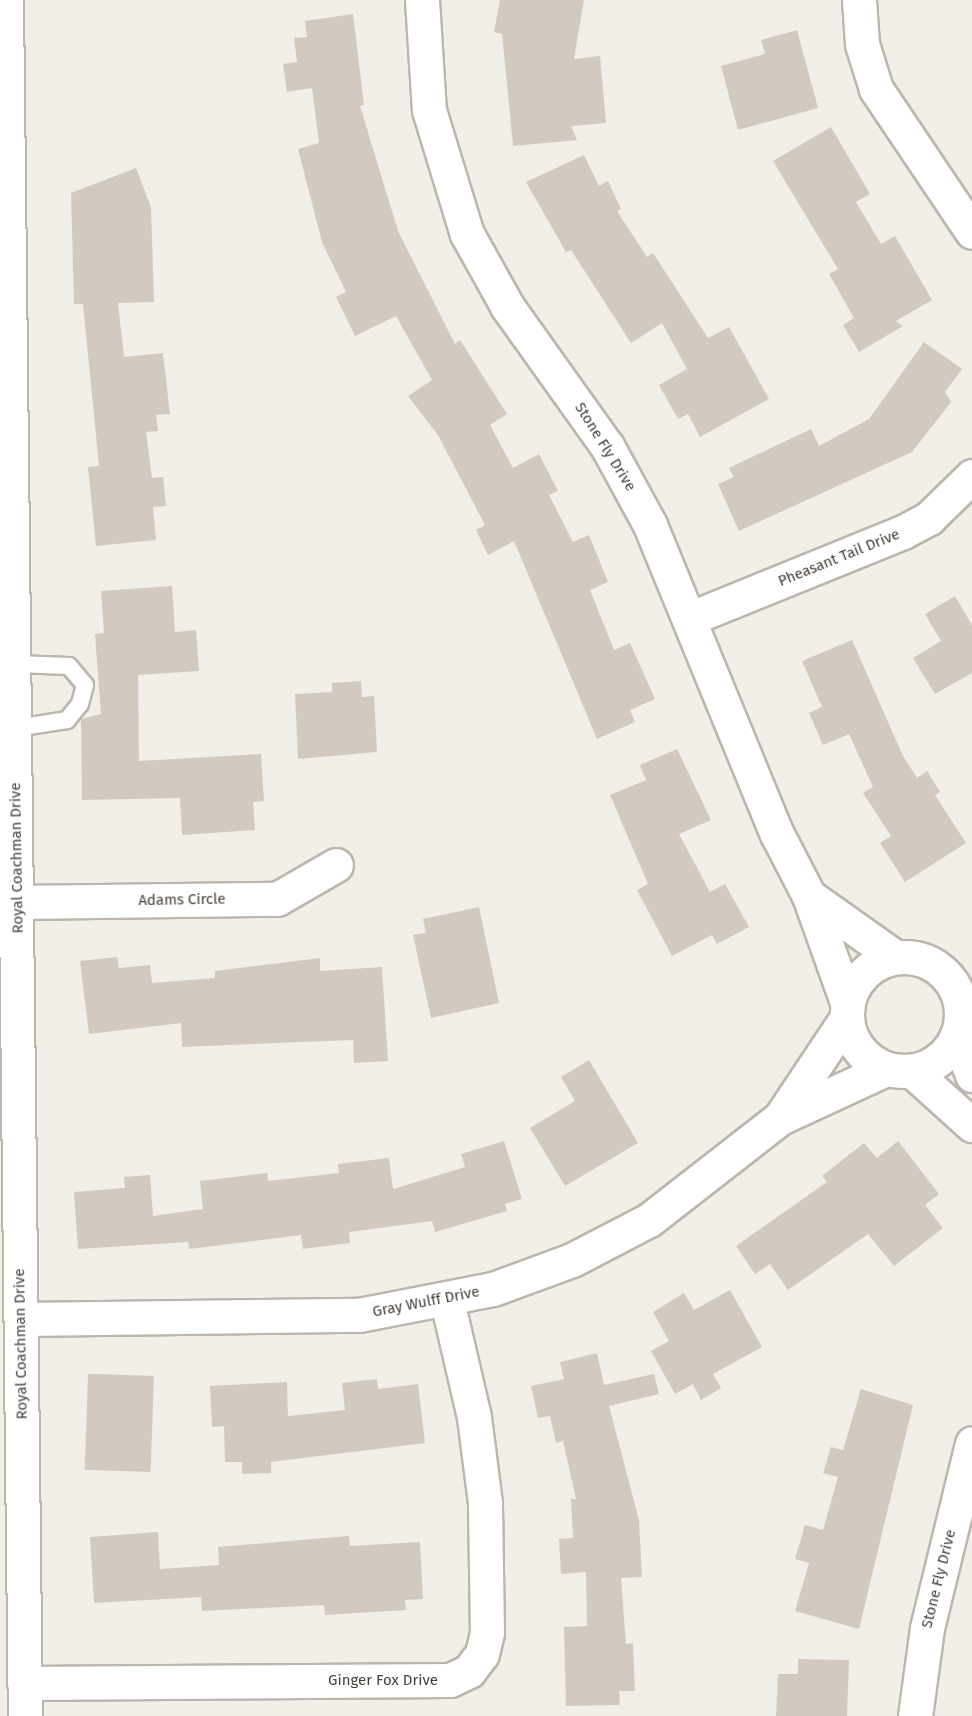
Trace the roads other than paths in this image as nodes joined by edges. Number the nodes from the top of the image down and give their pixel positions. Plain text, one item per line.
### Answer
1 (6, 0) edge
2 (422, 0) edge
3 (859, 0) edge
4 (972, 232) edge
5 (972, 476) edge
6 (691, 618) junction
7 (16, 664) junction
8 (16, 728) junction
9 (336, 865) dead end
10 (809, 896) junction
11 (18, 902) junction
12 (895, 957) junction
13 (847, 1011) junction
14 (957, 1035) junction
15 (899, 1070) junction
16 (972, 1075) edge
17 (780, 1118) junction
18 (972, 1125) edge
19 (447, 1301) junction
20 (21, 1319) junction
21 (972, 1443) edge
22 (24, 1683) junction
23 (25, 1716) edge
24 (915, 1716) edge

1 - 7 street, Royal Coachman Drive
2 - 6 street, Stone Fly Drive
3 - 4 street
5 - 6 street, Pheasant Tail Drive
6 - 10 street, Stone Fly Drive
7 - 8 street, Royal Coachman Drive
7 - 8 lane
8 - 11 street, Royal Coachman Drive
9 - 11 street, Adams Circle
10 - 12 street, Stone Fly Drive
10 - 13 street, Stone Fly Drive
11 - 20 street, Royal Coachman Drive
12 - 13 street
12 - 14 street
13 - 15 street
13 - 17 street, Gray Wulff Drive
14 - 15 street
14 - 16 street
15 - 17 street, Gray Wulff Drive
15 - 18 street
17 - 19 street, Gray Wulff Drive
19 - 20 street, Gray Wulff Drive
19 - 22 street, Ginger Fox Drive
20 - 22 street, Royal Coachman Drive
21 - 24 street, Stone Fly Drive
22 - 23 street, Royal Coachman Drive

